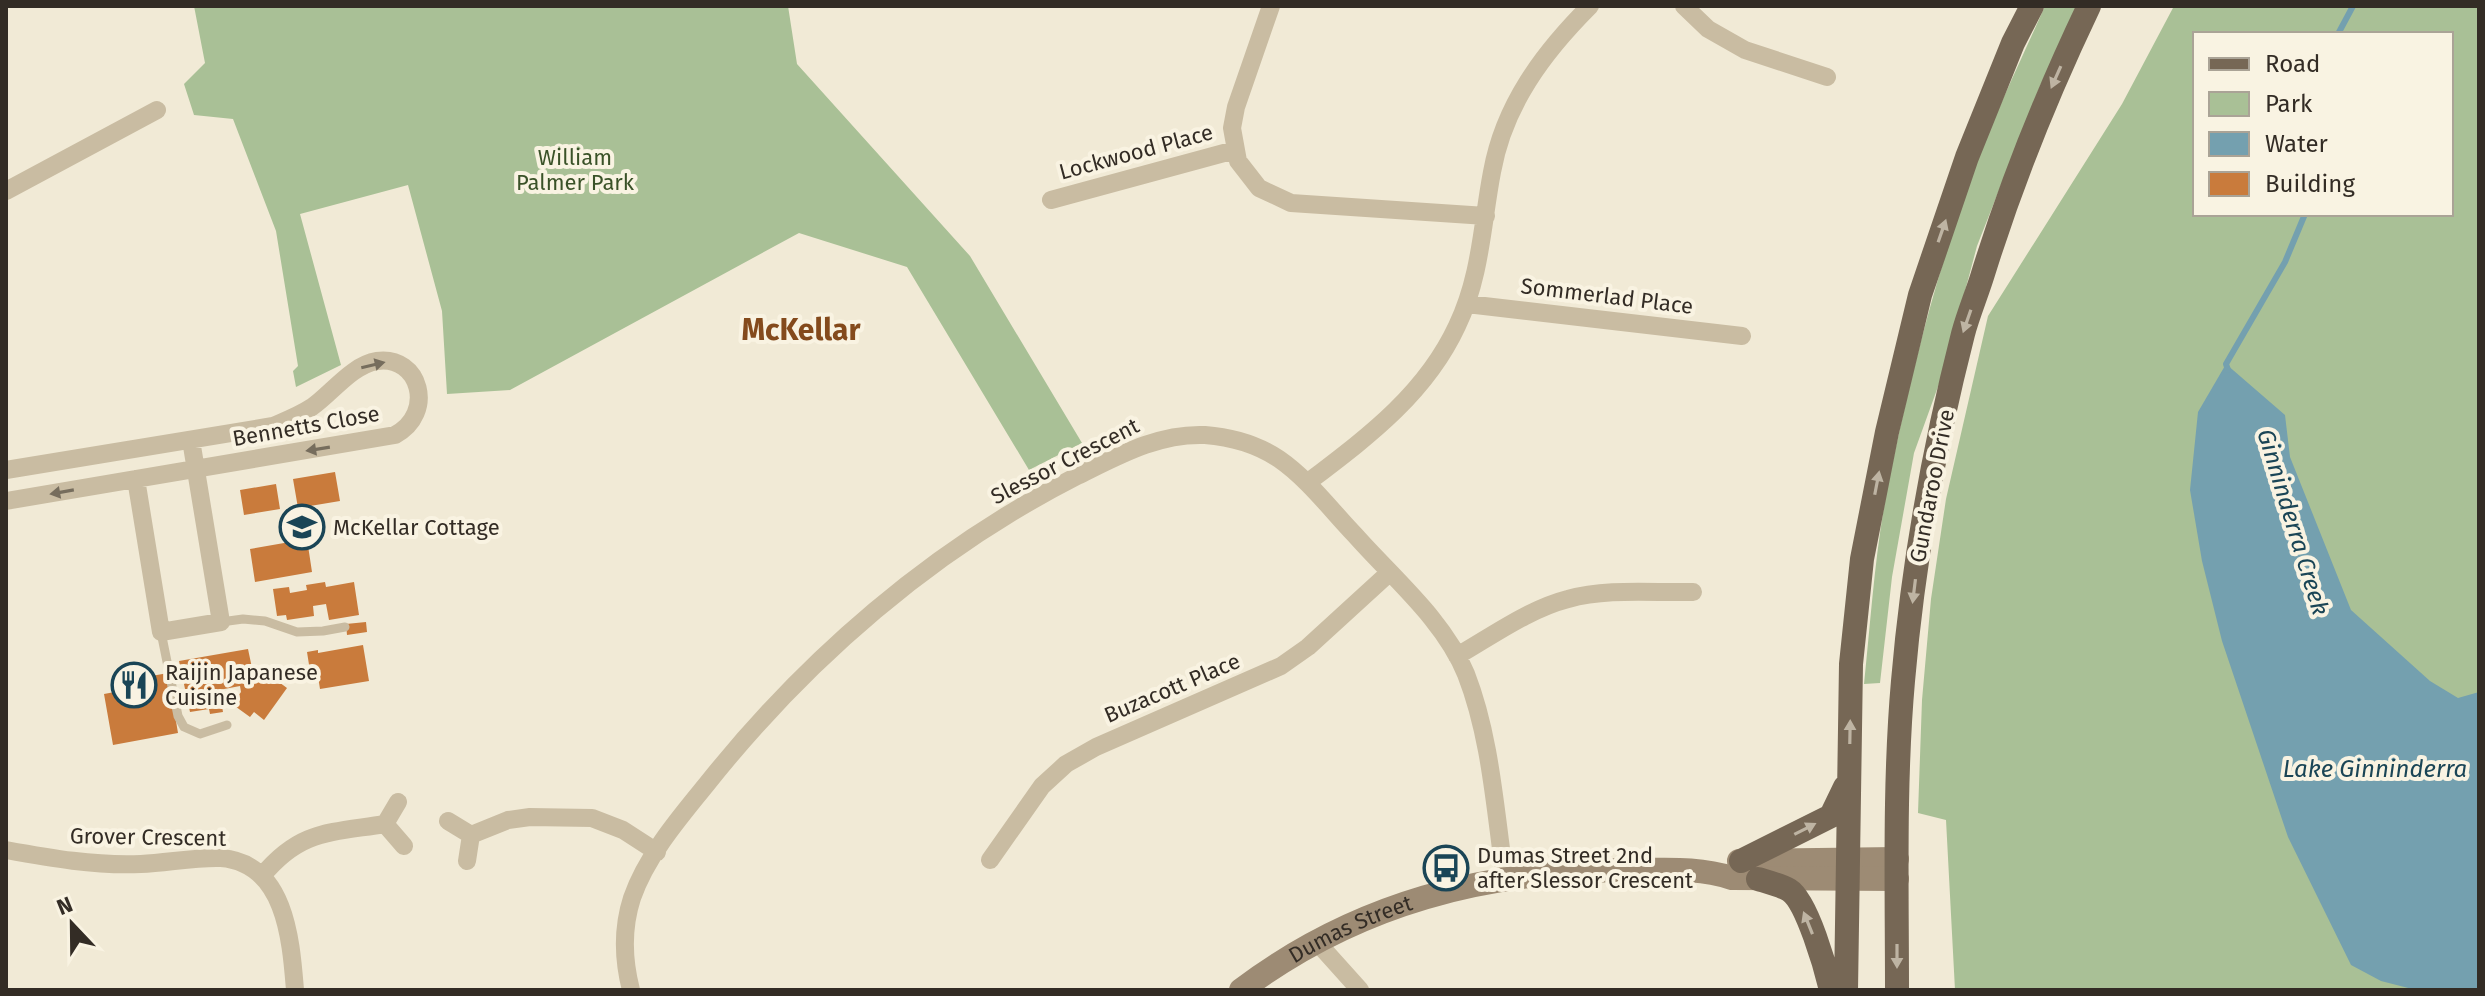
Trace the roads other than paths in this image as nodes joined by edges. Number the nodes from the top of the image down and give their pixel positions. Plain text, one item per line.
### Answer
1 (1271, 6) edge
2 (1590, 6) edge
3 (1684, 6) edge
4 (2032, 6) edge
5 (2089, 6) edge
6 (1827, 77) dead end
7 (157, 110) dead end
8 (1235, 150) junction
9 (6, 191) edge
10 (1051, 200) dead end
11 (1486, 216) junction
12 (1467, 304) junction
13 (1742, 336) dead end
14 (191, 440) junction
15 (196, 469) junction
16 (6, 470) edge
17 (136, 479) junction
18 (1307, 483) junction
19 (6, 501) edge
20 (1389, 573) junction
21 (1693, 592) dead end
22 (221, 622) junction
23 (345, 627) dead end
24 (161, 632) junction
25 (1457, 656) junction
26 (227, 725) dead end
27 (1849, 778) junction
28 (398, 802) dead end
29 (448, 821) dead end
30 (385, 824) junction
31 (471, 835) junction
32 (404, 846) dead end
33 (6, 850) edge
34 (657, 852) junction
35 (990, 860) dead end
36 (467, 861) dead end
37 (1741, 861) junction
38 (1897, 869) junction
39 (1707, 870) junction
40 (1848, 870) junction
41 (262, 876) junction
42 (1505, 878) junction
43 (1758, 879) junction
44 (1316, 941) junction
45 (295, 990) edge
46 (631, 990) edge
47 (1241, 990) edge
48 (1360, 990) edge
49 (1831, 990) edge
50 (1846, 990) edge
51 (1897, 990) edge

1 - 8 street
2 - 11 street
3 - 6 street
27 -> 4 main road
5 -> 38 main road, Gundaroo Drive
7 - 9 street
8 - 10 street, Lockwood Place
8 - 11 street
11 - 12 street
12 - 13 street, Sommerlad Place
12 - 18 street
14 - 15 street
14 -> 15 street, Bennetts Close
14 - 16 street, Bennetts Close
15 - 17 street, Bennetts Close
15 - 22 street
17 -> 19 street, Bennetts Close
17 - 24 street
18 - 20 street, Slessor Crescent
18 - 34 street, Slessor Crescent
20 - 25 street, Slessor Crescent
20 - 35 street, Buzacott Place
21 - 25 street
22 - 23 lane
22 - 24 street
24 - 26 lane
25 - 42 street, Slessor Crescent
37 -> 27 main road
27 - 40 main road
28 - 30 street
29 - 31 street
30 - 32 street
30 - 41 street
31 - 34 street
31 - 36 street
33 - 41 street, Grover Crescent
34 - 46 street, Slessor Crescent
37 - 39 street, Dumas Street
37 - 40 street, Dumas Street
38 - 40 street, Dumas Street
38 -> 51 main road, Gundaroo Drive
39 - 42 street, Dumas Street
39 - 43 street, Dumas Street
40 - 43 street, Dumas Street
40 - 50 main road
41 - 45 street
42 - 44 street, Dumas Street
49 -> 43 main road
44 - 47 street, Dumas Street
44 - 48 street

